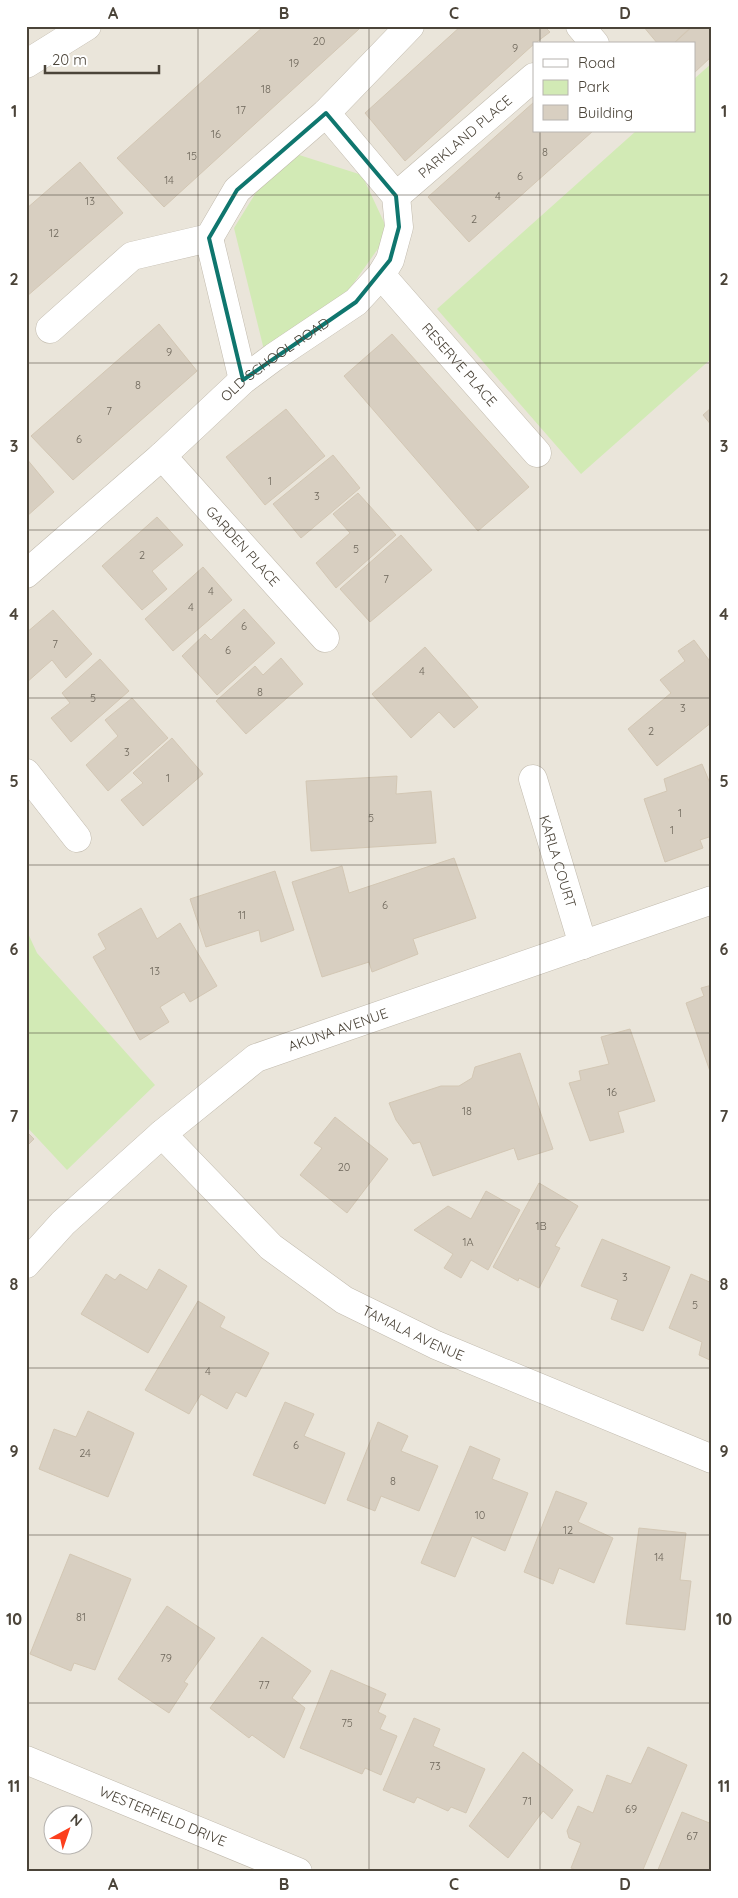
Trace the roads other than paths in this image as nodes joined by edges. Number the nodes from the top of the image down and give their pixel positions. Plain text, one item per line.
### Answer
1 (87, 26) edge
2 (410, 26) edge
3 (26, 64) edge
4 (533, 78) edge
5 (326, 113) junction
6 (396, 196) junction
7 (209, 238) junction
8 (381, 275) junction
9 (50, 329) dead end
10 (243, 380) junction
11 (537, 453) dead end
12 (162, 456) junction
13 (26, 574) edge
14 (325, 638) dead end
15 (26, 773) edge
16 (533, 779) dead end
17 (77, 838) dead end
18 (712, 900) edge
19 (583, 945) junction
20 (162, 1134) junction
21 (26, 1264) edge
22 (712, 1459) edge
23 (26, 1760) edge
24 (298, 1872) edge

1 - 3 street
2 - 5 street
4 - 6 street, PARKLAND PLACE
5 - 6 street
5 - 7 street
6 - 8 street, OLD SCHOOL ROAD
7 - 9 street
7 - 10 street
8 - 10 street, OLD SCHOOL ROAD
8 - 11 street, RESERVE PLACE
10 - 12 street, OLD SCHOOL ROAD
12 - 13 street, OLD SCHOOL ROAD
12 - 14 street, GARDEN PLACE
15 - 17 street
16 - 19 street, KARLA COURT
18 - 19 street, AKUNA AVENUE
19 - 20 street, AKUNA AVENUE
20 - 21 street, AKUNA AVENUE
20 - 22 street, TAMALA AVENUE
23 - 24 street, WESTERFIELD DRIVE

